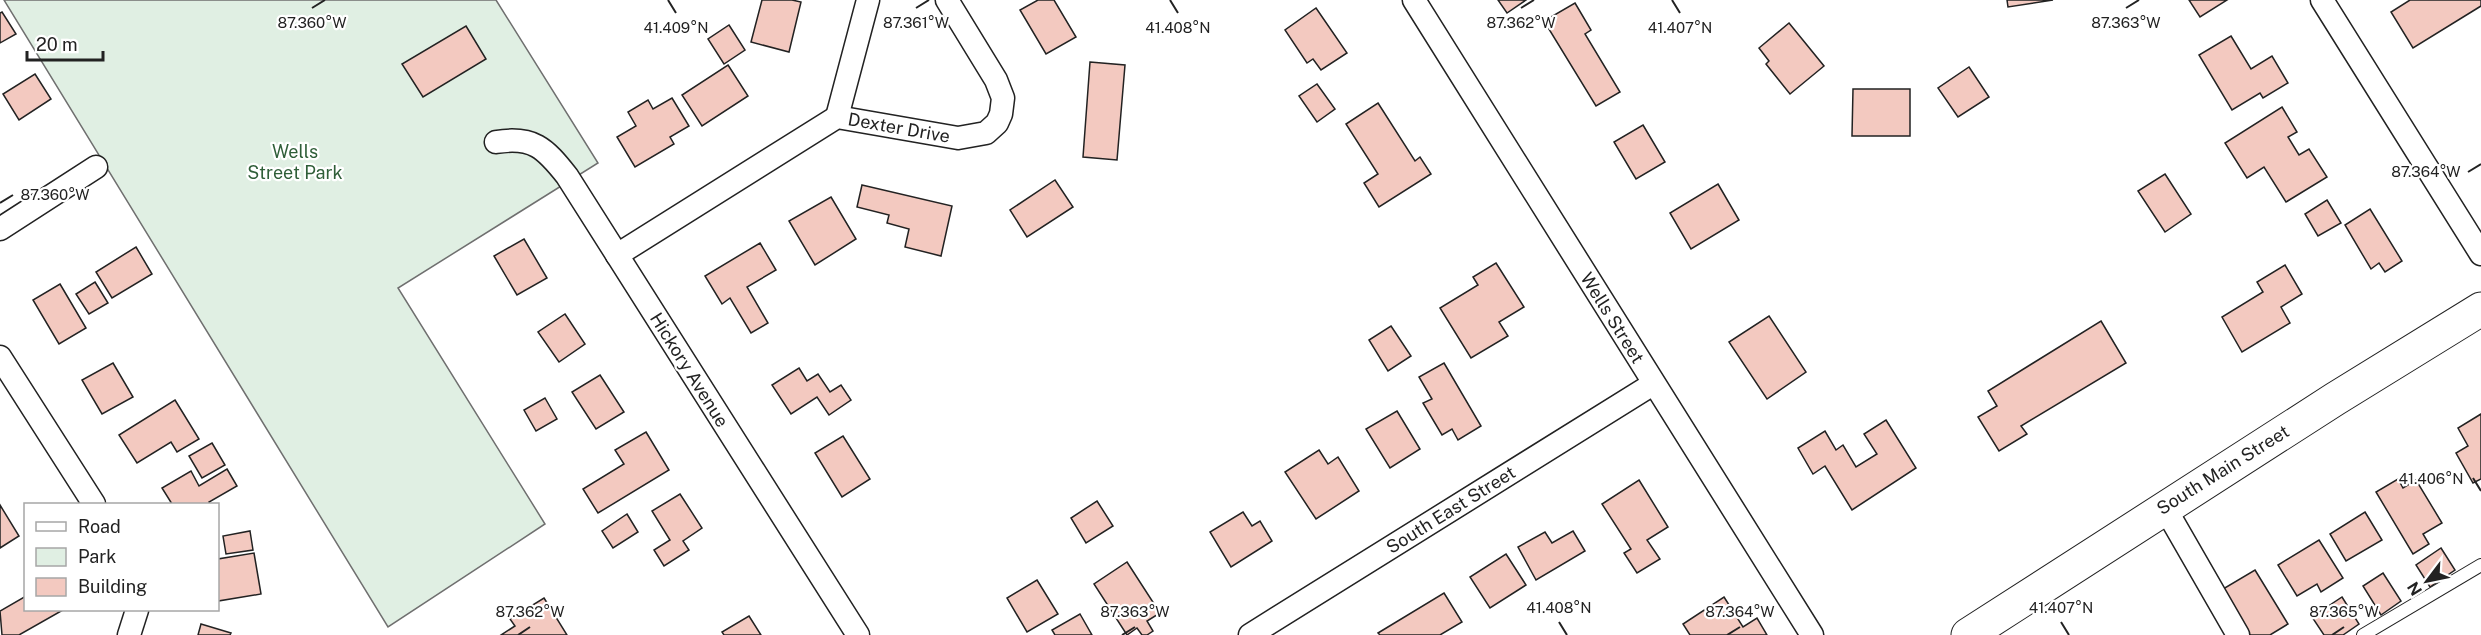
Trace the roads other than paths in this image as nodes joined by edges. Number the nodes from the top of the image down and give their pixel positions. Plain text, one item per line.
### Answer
1 (868, 0) edge
2 (947, 0) edge
3 (1414, 0) edge
4 (2322, 0) edge
5 (837, 117) junction
6 (496, 142) dead end
7 (96, 167) dead end
8 (0, 229) edge
9 (2481, 254) edge
10 (617, 255) junction
11 (2481, 309) edge
12 (0, 357) edge
13 (1653, 384) junction
14 (93, 503) edge
15 (2165, 508) junction
16 (2481, 565) edge
17 (136, 611) edge
18 (129, 635) edge
19 (858, 635) edge
20 (1250, 635) edge
21 (1812, 635) edge
22 (1968, 635) edge
23 (2238, 635) edge
24 (2363, 635) edge

1 - 5 street, Dexter Drive
2 - 5 street, Dexter Drive
3 - 13 street, Wells Street
4 - 9 street
5 - 10 street, Dexter Drive
6 - 10 street, Hickory Avenue
7 - 8 street
10 - 19 street, Hickory Avenue
11 - 15 street, South Main Street
12 - 14 street
13 - 20 street, South East Street
13 - 21 street, Wells Street
15 - 22 street, South Main Street
15 - 23 street
16 - 24 lane
17 - 18 street

